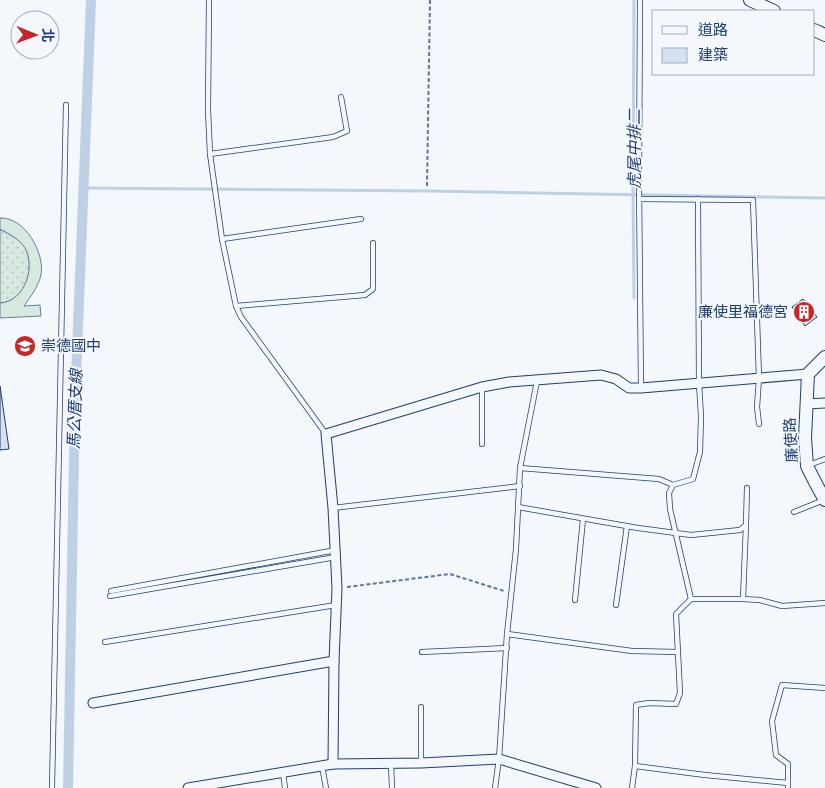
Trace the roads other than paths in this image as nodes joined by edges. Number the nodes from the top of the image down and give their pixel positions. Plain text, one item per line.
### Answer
1 (209, 0) edge
2 (640, 0) edge
3 (750, 0) edge
4 (772, 10) edge
5 (341, 98) dead end
6 (66, 105) dead end
7 (210, 154) junction
8 (639, 199) junction
9 (698, 199) junction
10 (361, 219) dead end
11 (222, 239) junction
12 (373, 243) dead end
13 (236, 306) junction
14 (825, 357) edge
15 (808, 374) junction
16 (759, 378) junction
17 (537, 379) junction
18 (699, 383) junction
19 (482, 387) junction
20 (641, 388) junction
21 (825, 403) edge
22 (806, 404) junction
23 (759, 424) dead end
24 (326, 434) junction
25 (482, 444) dead end
26 (825, 459) edge
27 (807, 466) junction
28 (520, 468) junction
29 (673, 485) junction
30 (520, 486) junction
31 (747, 488) dead end
32 (825, 500) edge
33 (518, 507) junction
34 (333, 508) junction
35 (794, 512) dead end
36 (584, 519) junction
37 (746, 525) junction
38 (627, 526) junction
39 (675, 534) junction
40 (336, 554) junction
41 (111, 593) dead end
42 (691, 599) junction
43 (743, 599) junction
44 (575, 600) dead end
45 (825, 603) edge
46 (336, 605) junction
47 (616, 605) dead end
48 (507, 634) junction
49 (105, 642) dead end
50 (507, 648) junction
51 (422, 652) dead end
52 (678, 652) junction
53 (334, 661) junction
54 (825, 688) edge
55 (92, 703) dead end
56 (421, 707) dead end
57 (499, 758) junction
58 (391, 763) junction
59 (421, 763) junction
60 (333, 764) junction
61 (322, 766) junction
62 (635, 766) junction
63 (283, 772) junction
64 (788, 786) edge
65 (52, 788) edge
66 (190, 788) edge
67 (286, 788) edge
68 (326, 788) edge
69 (392, 788) edge
70 (495, 788) edge
71 (596, 788) edge
72 (632, 788) edge

1 - 7 lane
2 - 8 lane
3 - 4 street
5 - 7 lane
6 - 65 lane
7 - 11 lane
8 - 9 lane
8 - 20 lane
9 - 16 lane
9 - 18 lane
10 - 11 lane
11 - 13 lane
12 - 13 lane
13 - 24 lane
14 - 15 street
15 - 16 street
15 - 22 street, 廉使路
16 - 18 street
16 - 23 lane
17 - 19 street
17 - 20 street
17 - 28 lane
18 - 20 street
18 - 29 lane
19 - 24 street
19 - 25 lane
21 - 22 street
22 - 27 street, 廉使路
24 - 34 street
26 - 27 lane
27 - 32 street, 廉使路
28 - 29 lane
28 - 30 lane
29 - 39 lane
30 - 33 lane
30 - 34 lane
31 - 37 lane
32 - 35 lane
33 - 36 lane
33 - 48 lane
34 - 40 street
36 - 38 lane
36 - 44 lane
37 - 39 lane
37 - 43 lane
38 - 39 lane
38 - 47 lane
39 - 42 lane
40 - 41 lane
40 - 46 street
42 - 43 lane
42 - 52 lane
43 - 45 lane
46 - 49 lane
46 - 53 street
48 - 50 lane
48 - 52 lane
50 - 51 lane
50 - 57 lane
52 - 62 lane
53 - 55 street
53 - 60 street
54 - 64 lane
56 - 59 lane
57 - 59 street
57 - 70 lane
57 - 71 street
58 - 59 street
58 - 60 street
58 - 69 lane
60 - 61 street
61 - 63 street
61 - 68 lane
62 - 64 lane
62 - 72 lane
63 - 66 street
63 - 67 lane

